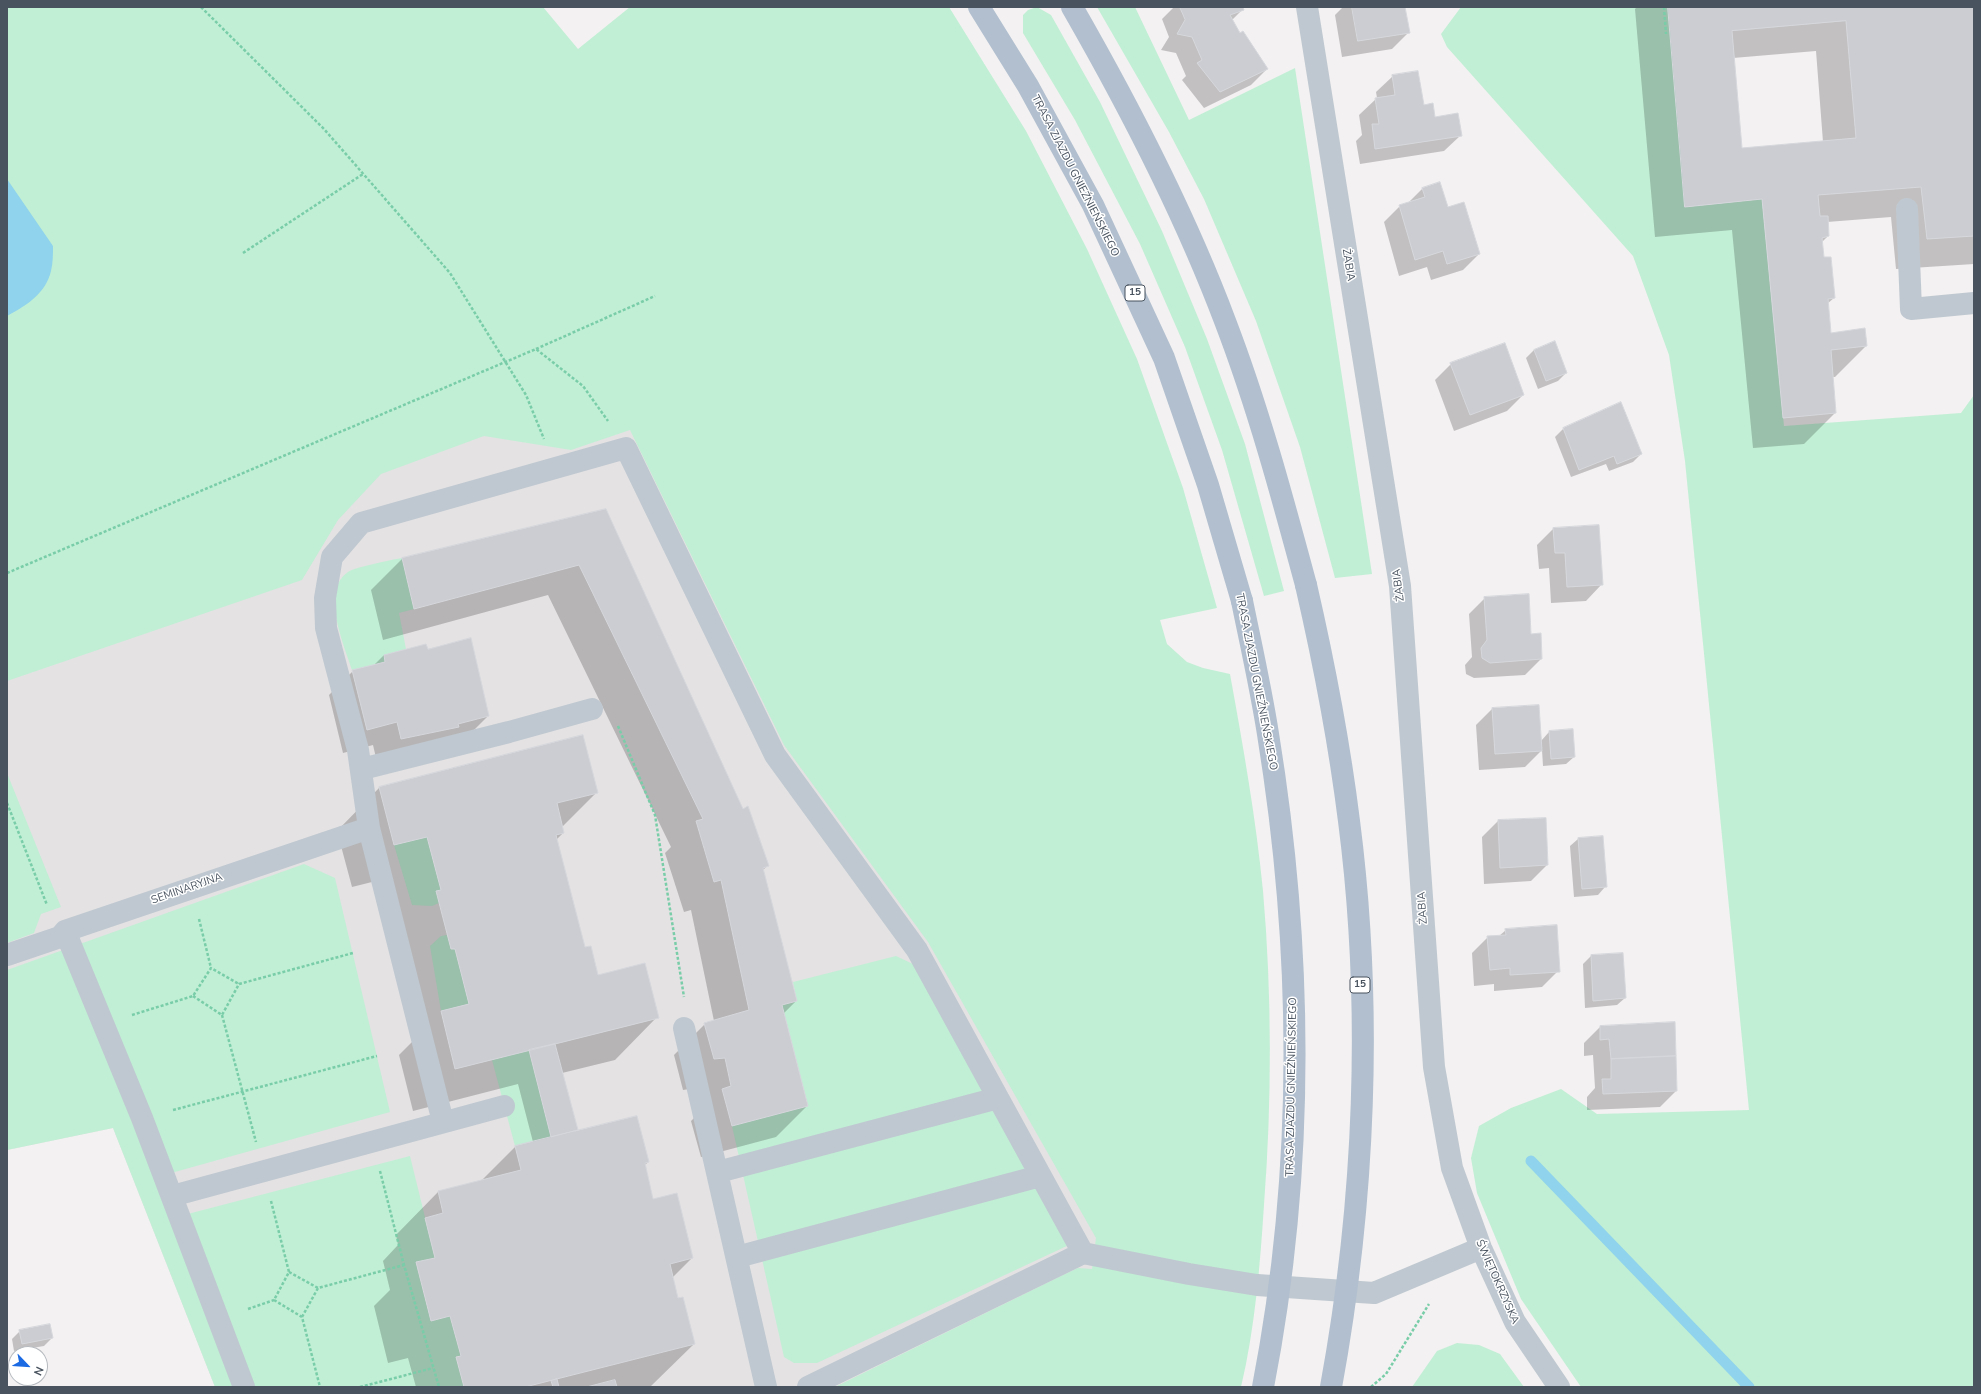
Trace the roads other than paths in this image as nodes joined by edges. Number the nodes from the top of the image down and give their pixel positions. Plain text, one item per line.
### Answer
1 (979, 7) edge
2 (1072, 7) edge
3 (1307, 7) edge
4 (1907, 209) dead end
5 (1974, 303) edge
6 (592, 709) road end
7 (362, 769) junction
8 (369, 828) junction
9 (63, 934) junction
10 (7, 955) edge
11 (684, 1028) road end
12 (998, 1098) junction
13 (504, 1106) dead end
14 (443, 1122) junction
15 (1452, 1168) joint
16 (718, 1172) junction
17 (1040, 1176) junction
18 (172, 1196) junction
19 (1481, 1248) junction
20 (1083, 1253) junction
21 (737, 1257) junction
22 (244, 1387) edge
23 (766, 1387) edge
24 (808, 1387) edge
25 (1263, 1387) edge
26 (1331, 1387) edge
27 (1559, 1387) edge

1 - 25 main road, TRASA ZJAZDU GNIEŹNIEŃSKIEGO / 15, bridge
2 - 26 main road, 15, bridge
3 - 15 street, ŻABIA
4 - 5 street
6 - 7 street
7 - 8 street
7 - 12 street
8 - 9 street, SEMINARYJNA
8 - 14 street
9 - 10 street, SEMINARYJNA
9 - 18 street
11 - 16 street
12 - 16 street
12 - 17 street
13 - 14 street
14 - 18 street
15 - 19 street, ŚWIĘTOKRZYSKA
16 - 21 street
17 - 20 street
17 - 21 street
18 - 22 street
19 - 20 street
19 - 27 street, ŚWIĘTOKRZYSKA
20 - 24 street
21 - 23 street

